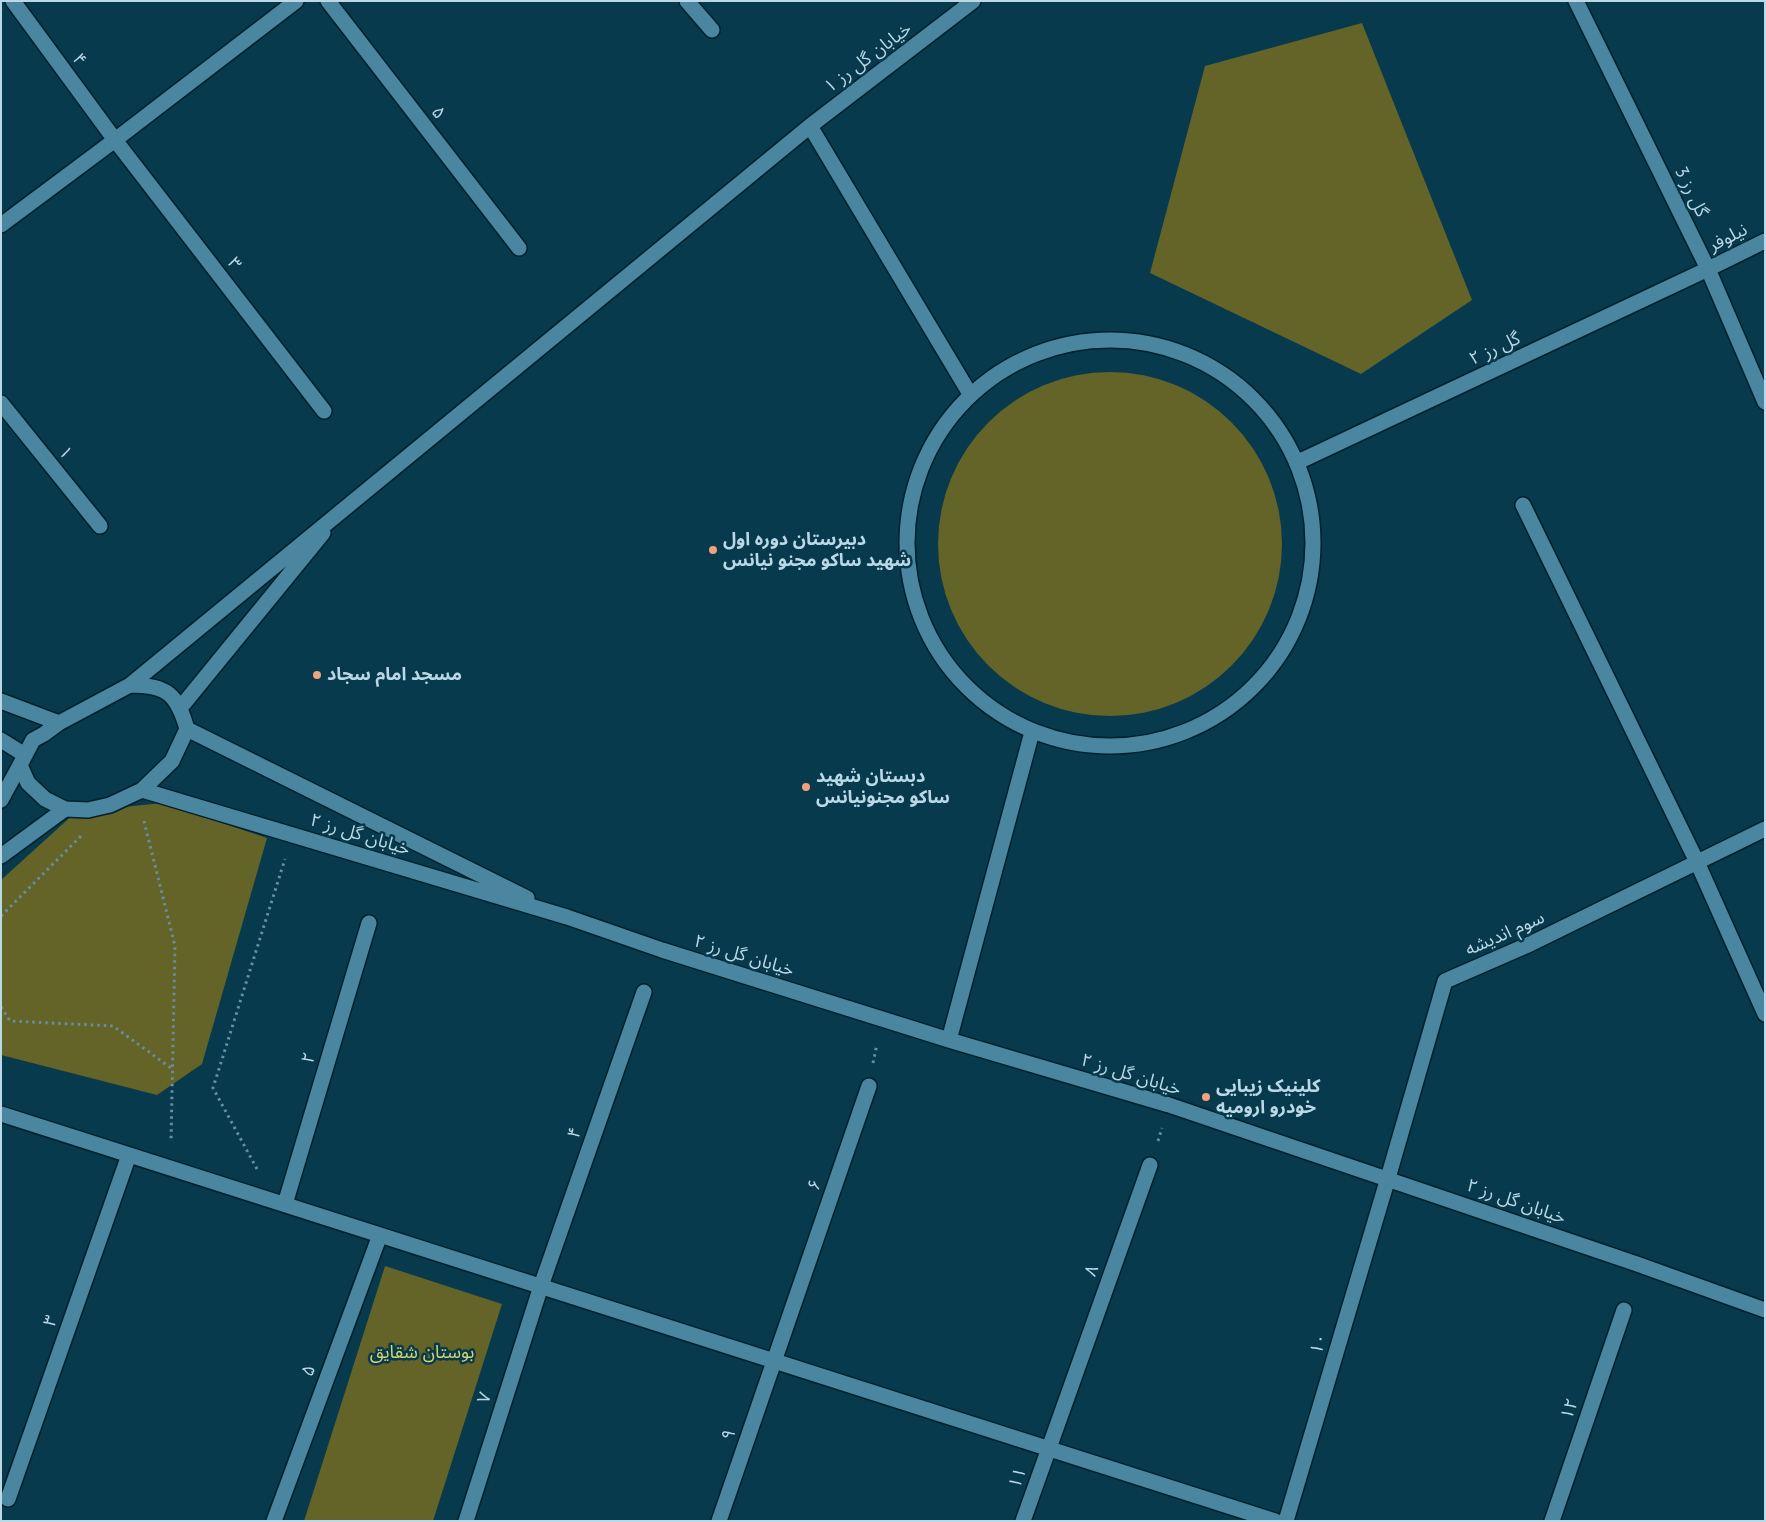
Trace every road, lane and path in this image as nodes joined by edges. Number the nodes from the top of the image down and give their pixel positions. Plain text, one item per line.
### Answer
1 (12, 1) edge
2 (296, 1) edge
3 (328, 1) edge
4 (687, 1) edge
5 (973, 1) edge
6 (1576, 1) edge
7 (712, 30) dead end
8 (810, 126) junction
9 (115, 140) junction
10 (1, 225) edge
11 (1765, 241) edge
12 (519, 248) dead end
13 (1708, 269) junction
14 (970, 394) junction
15 (1765, 402) edge
16 (1, 403) edge
17 (324, 411) dead end
18 (1298, 462) junction
19 (1523, 505) dead end
20 (344, 507) junction
21 (100, 526) dead end
22 (130, 685) junction
23 (1, 701) edge
24 (181, 707) junction
25 (59, 723) junction
26 (187, 729) junction
27 (1032, 732) junction
28 (1, 740) edge
29 (23, 760) junction
30 (142, 790) junction
31 (1, 800) edge
32 (65, 809) junction
33 (149, 821) dead end
34 (135, 822) dead end
35 (144, 822) junction
36 (1765, 829) edge
37 (86, 831) dead end
38 (1, 856) edge
39 (276, 858) dead end
40 (1698, 862) junction
41 (1, 916) edge
42 (567, 917) junction
43 (369, 923) dead end
44 (644, 992) dead end
45 (1, 1007) edge
46 (1765, 1014) edge
47 (882, 1018) junction
48 (949, 1040) junction
49 (172, 1068) junction
50 (869, 1086) joint
51 (1169, 1105) junction
52 (1, 1114) edge
53 (129, 1155) junction
54 (1150, 1165) joint
55 (169, 1168) junction
56 (258, 1172) dead end
57 (1388, 1178) junction
58 (285, 1204) junction
59 (380, 1235) junction
60 (540, 1286) junction
61 (1624, 1310) dead end
62 (1765, 1310) edge
63 (774, 1360) junction
64 (1049, 1448) junction
65 (8, 1499) dead end
66 (274, 1521) edge
67 (466, 1521) edge
68 (719, 1521) edge
69 (1023, 1521) edge
70 (1275, 1521) edge
71 (1286, 1521) edge
72 (1552, 1521) edge

1 - 9 street, ۴
2 - 9 street
3 - 12 street, ۵
4 - 7 street
5 - 8 street, خیابان گل رز ۱
6 - 13 street, گل رز 3
8 - 14 street
8 - 20 street, خیابان گل رز ۱
9 - 10 street
9 - 17 street, ۳
11 - 13 street, نیلوفر
13 - 15 street, گل رز 3
13 - 18 street, ۲ گل رز
14 - 18 street
14 - 27 street
16 - 21 street, ۱
18 - 27 street
19 - 40 street
20 - 22 street
20 - 24 street
22 - 24 street
22 - 25 street
23 - 25 street
24 - 26 street
25 - 29 street
26 - 30 street
26 - 42 street, خیابان گل رز ۲
27 - 48 street
28 - 29 street
29 - 31 street
29 - 32 street
30 - 32 street
30 - 42 street, خیابان گل رز ۲
32 - 38 street
33 - 35 path
34 - 35 path
35 - 49 path
36 - 40 street, سوم اندیشه
37 - 41 path
39 - 56 path
40 - 46 street
40 - 57 street, سوم اندیشه
42 - 47 street, خیابان گل رز ۲
43 - 58 street, ۲
44 - 60 street, ۴
45 - 49 path
47 - 48 street, خیابان گل رز ۲
47 - 50 path
48 - 51 street, خیابان گل رز ۲
49 - 55 path
50 - 63 street, ۶
51 - 54 path
51 - 57 street, خیابان گل رز ۲
52 - 53 street
53 - 55 street
53 - 65 street, ۳
54 - 64 street, ۸
55 - 58 street
57 - 62 street, خیابان گل رز ۲
57 - 71 street, ۱۰
58 - 59 street
59 - 60 street
59 - 66 street, ۵
60 - 63 street
60 - 67 street, ۷
61 - 72 street, ۱۲
63 - 64 street
63 - 68 street, ۹
64 - 69 street, ۱۱
64 - 70 street

